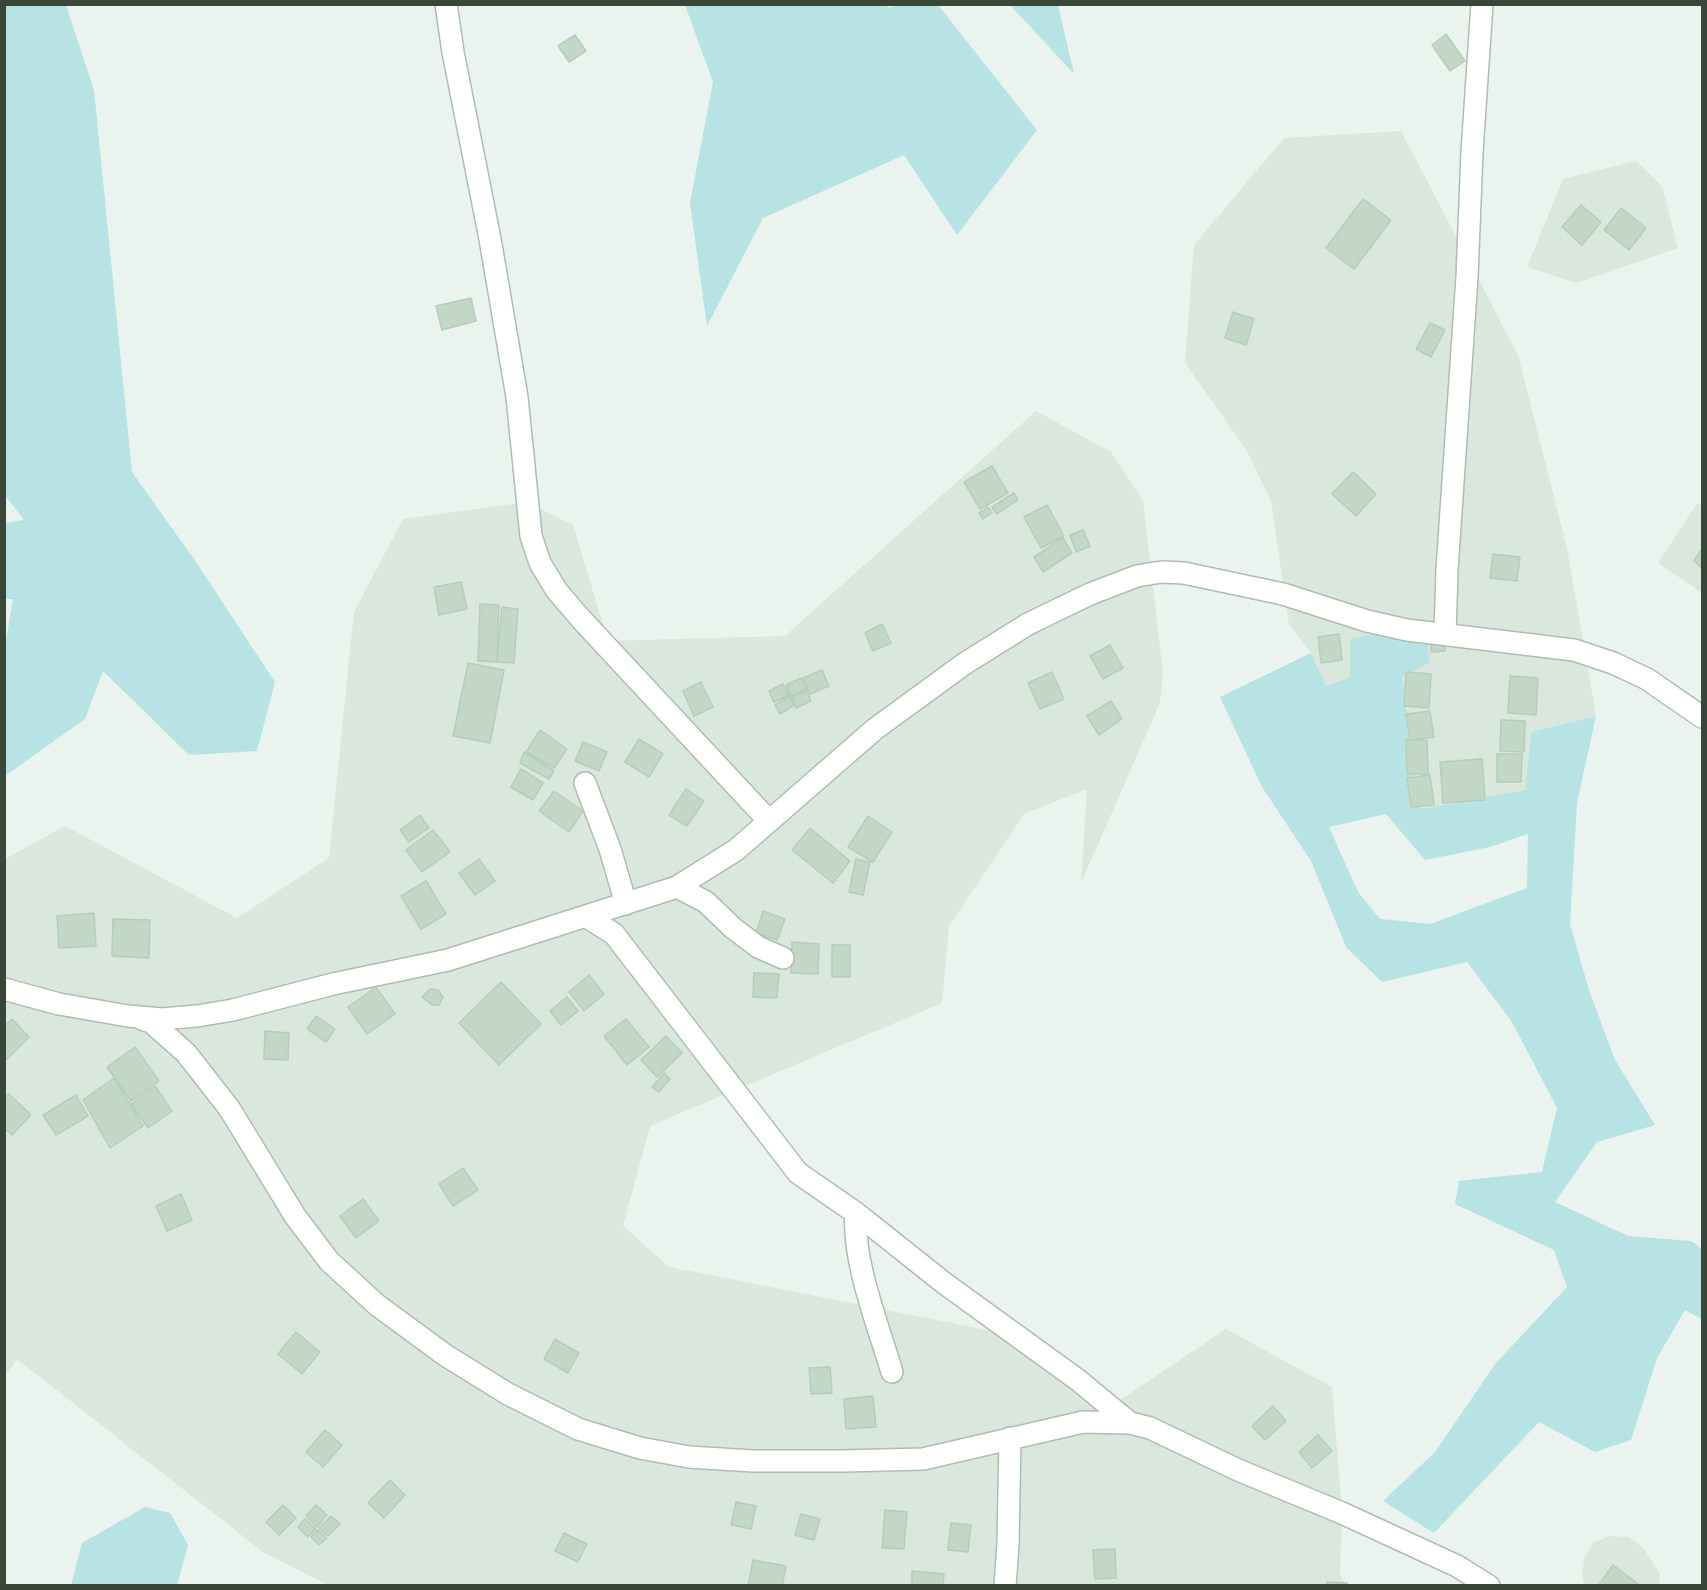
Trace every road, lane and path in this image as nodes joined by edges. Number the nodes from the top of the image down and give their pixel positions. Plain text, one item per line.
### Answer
1 (446, 4) edge
2 (1482, 4) edge
3 (1445, 634) junction
4 (1702, 717) edge
5 (585, 783) dead end
6 (769, 821) junction
7 (677, 887) junction
8 (626, 904) junction
9 (586, 917) junction
10 (783, 958) dead end
11 (4, 989) edge
12 (128, 1016) junction
13 (856, 1213) junction
14 (892, 1372) dead end
15 (1130, 1423) junction
16 (1010, 1438) junction
17 (1005, 1586) edge
18 (1489, 1586) edge

1 - 6 street
2 - 3 street
3 - 4 street
3 - 6 street
5 - 8 street
6 - 7 street
7 - 8 street
7 - 10 street
8 - 9 street
9 - 12 street
9 - 13 street
11 - 12 street
12 - 16 street
13 - 14 street
13 - 15 street
15 - 16 street
15 - 18 street
16 - 17 street

